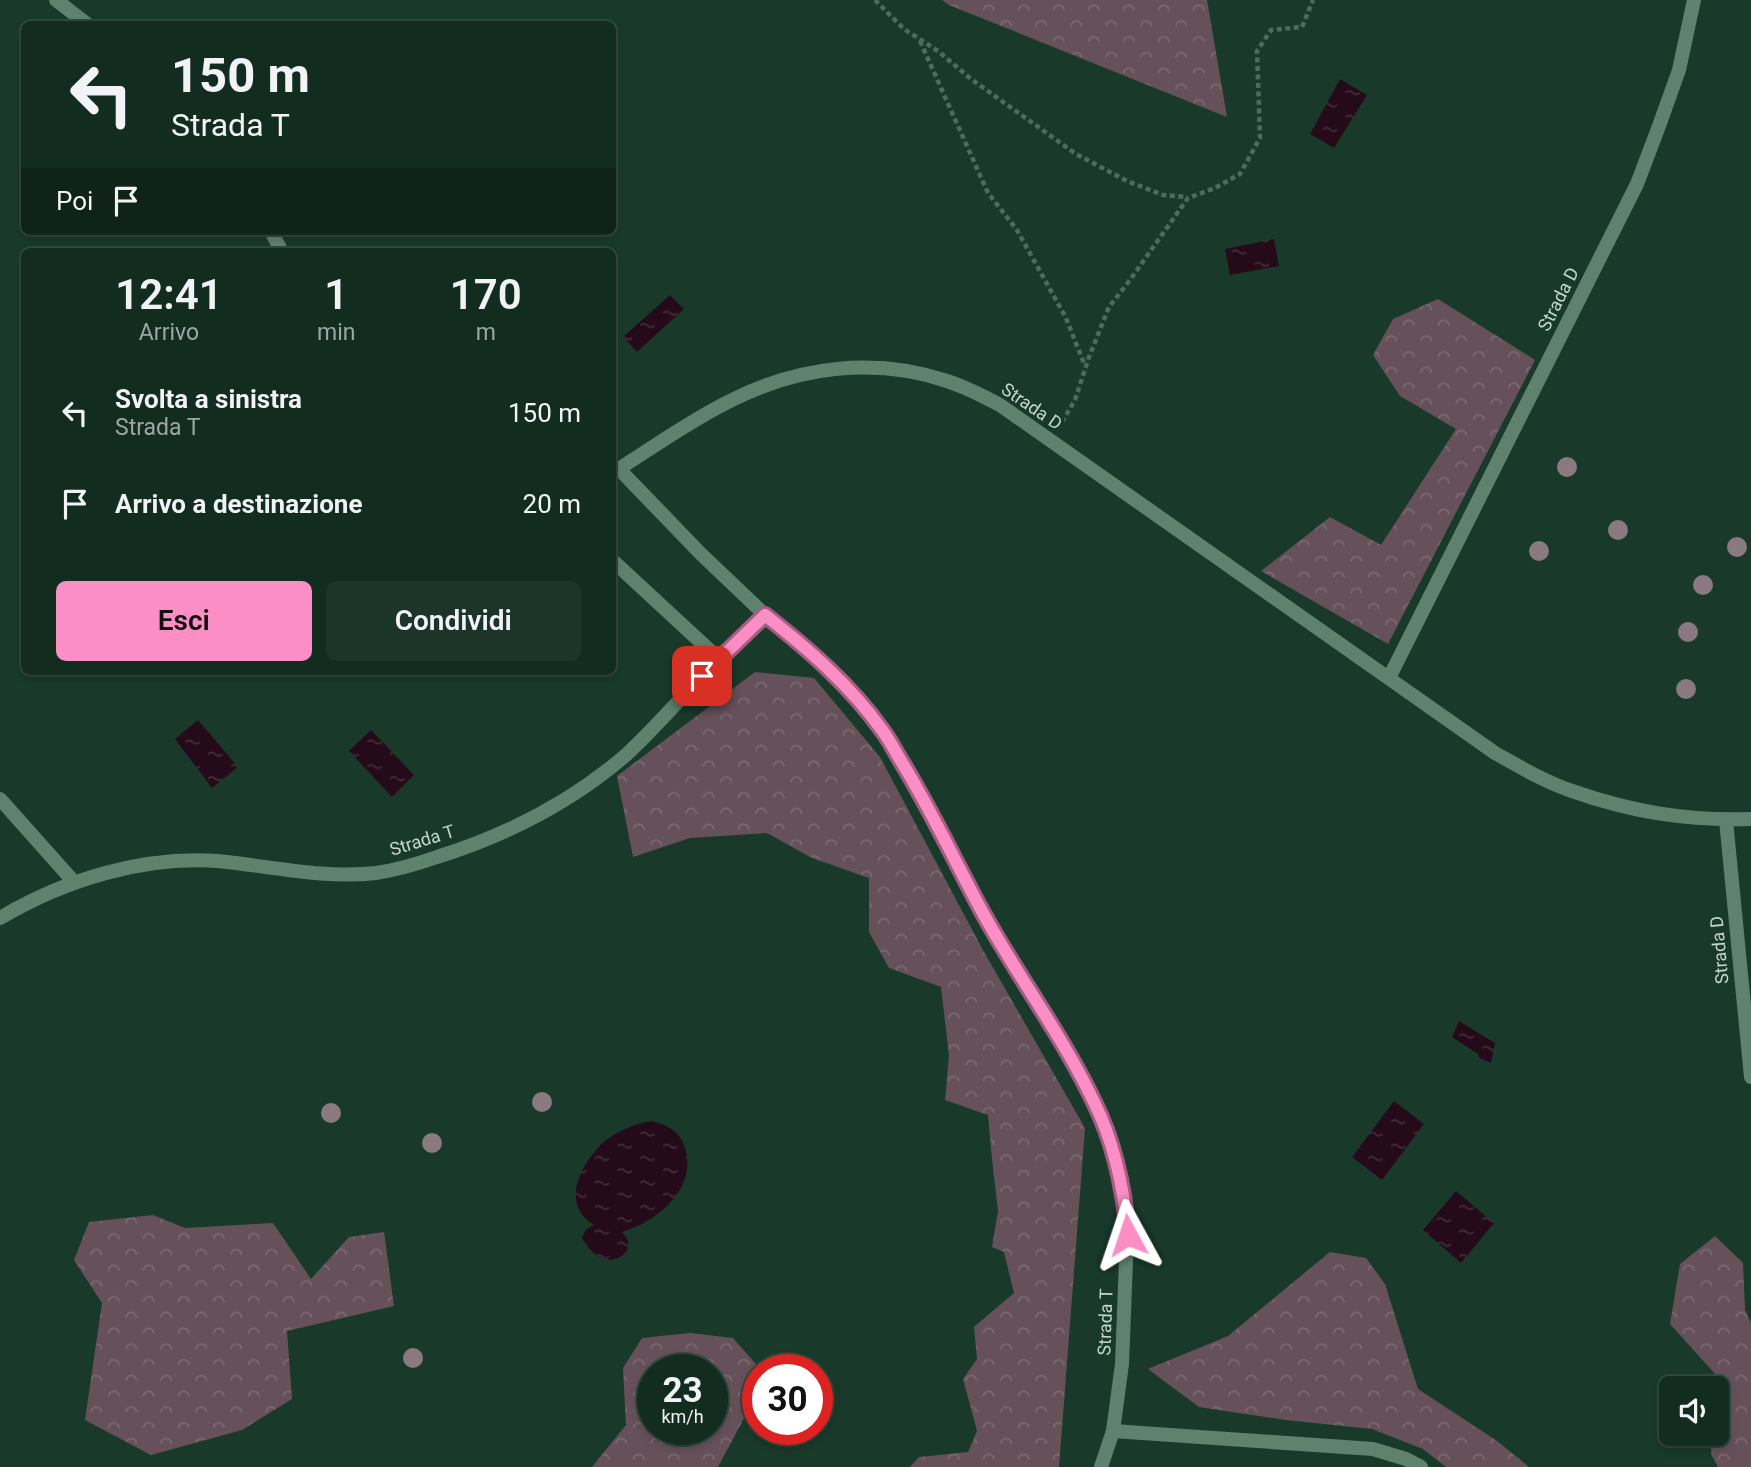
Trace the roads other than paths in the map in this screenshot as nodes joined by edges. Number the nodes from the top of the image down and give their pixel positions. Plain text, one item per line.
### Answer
1 (56, 0) edge
2 (1695, 0) edge
3 (83, 21) edge
4 (616, 471) edge
5 (616, 564) edge
6 (765, 615) junction
7 (719, 659) junction
8 (1389, 678) junction
9 (0, 799) edge
10 (1751, 819) edge
11 (1726, 820) junction
12 (74, 882) junction
13 (0, 918) edge
14 (1750, 1060) edge
15 (1751, 1077) edge
16 (1114, 1432) junction
17 (1101, 1467) edge
18 (1421, 1467) edge

1 - 3 street
2 - 8 street, Strada D
4 - 6 street, Strada T
4 - 8 street, Strada D
5 - 7 street
6 - 7 street, Strada T
6 - 16 street, Strada T
7 - 12 street, Strada T
8 - 11 street, Strada D
9 - 12 street
10 - 11 street, Strada D
11 - 14 street, Strada D
12 - 13 street, Strada T
14 - 15 street, Strada D
16 - 17 street, Strada T
16 - 18 street

